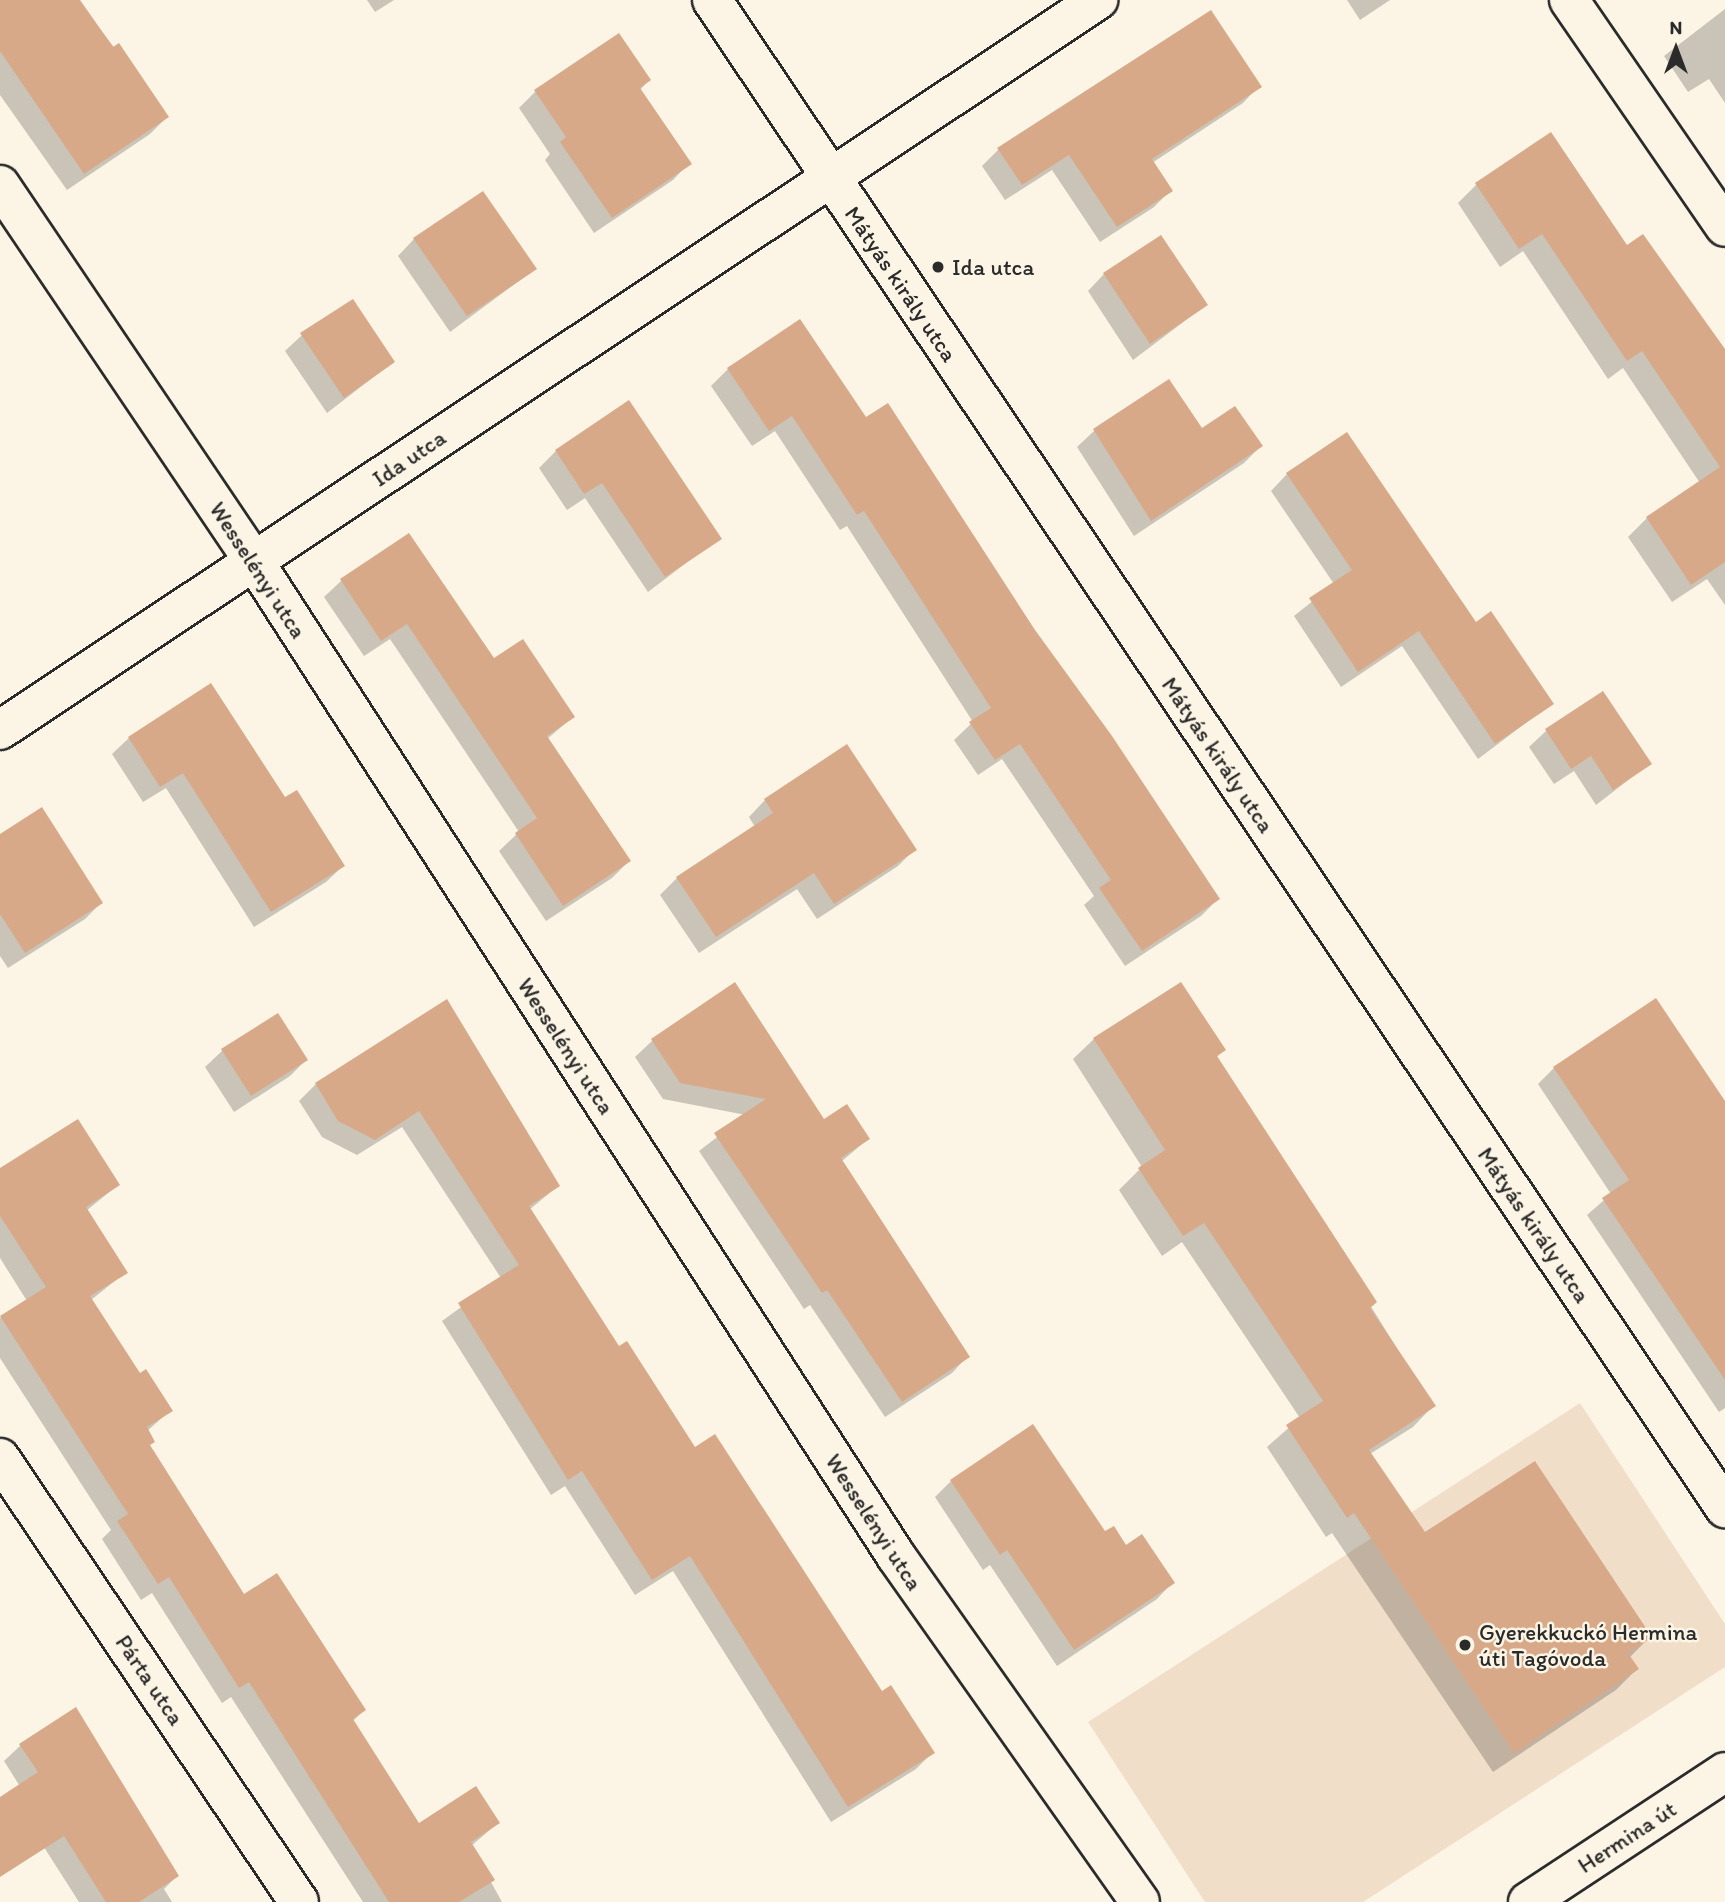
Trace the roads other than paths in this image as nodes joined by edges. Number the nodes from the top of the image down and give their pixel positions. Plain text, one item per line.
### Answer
1 (712, 0) edge
2 (1098, 0) edge
3 (1569, 0) edge
4 (830, 178) junction
5 (0, 185) edge
6 (1725, 227) edge
7 (254, 561) junction
8 (0, 730) edge
9 (0, 1458) edge
10 (1725, 1508) edge
11 (1725, 1772) edge
12 (299, 1902) edge
13 (1140, 1902) edge
14 (1528, 1902) edge

1 - 4 street, Mátyás király utca
2 - 4 street, Ida utca
3 - 6 street
4 - 7 street, Ida utca
4 - 10 street, Mátyás király utca
5 - 7 street, Wesselényi utca
7 - 8 street, Ida utca
7 - 13 street, Wesselényi utca
9 - 12 street, Párta utca
11 - 14 street, Hermina út

